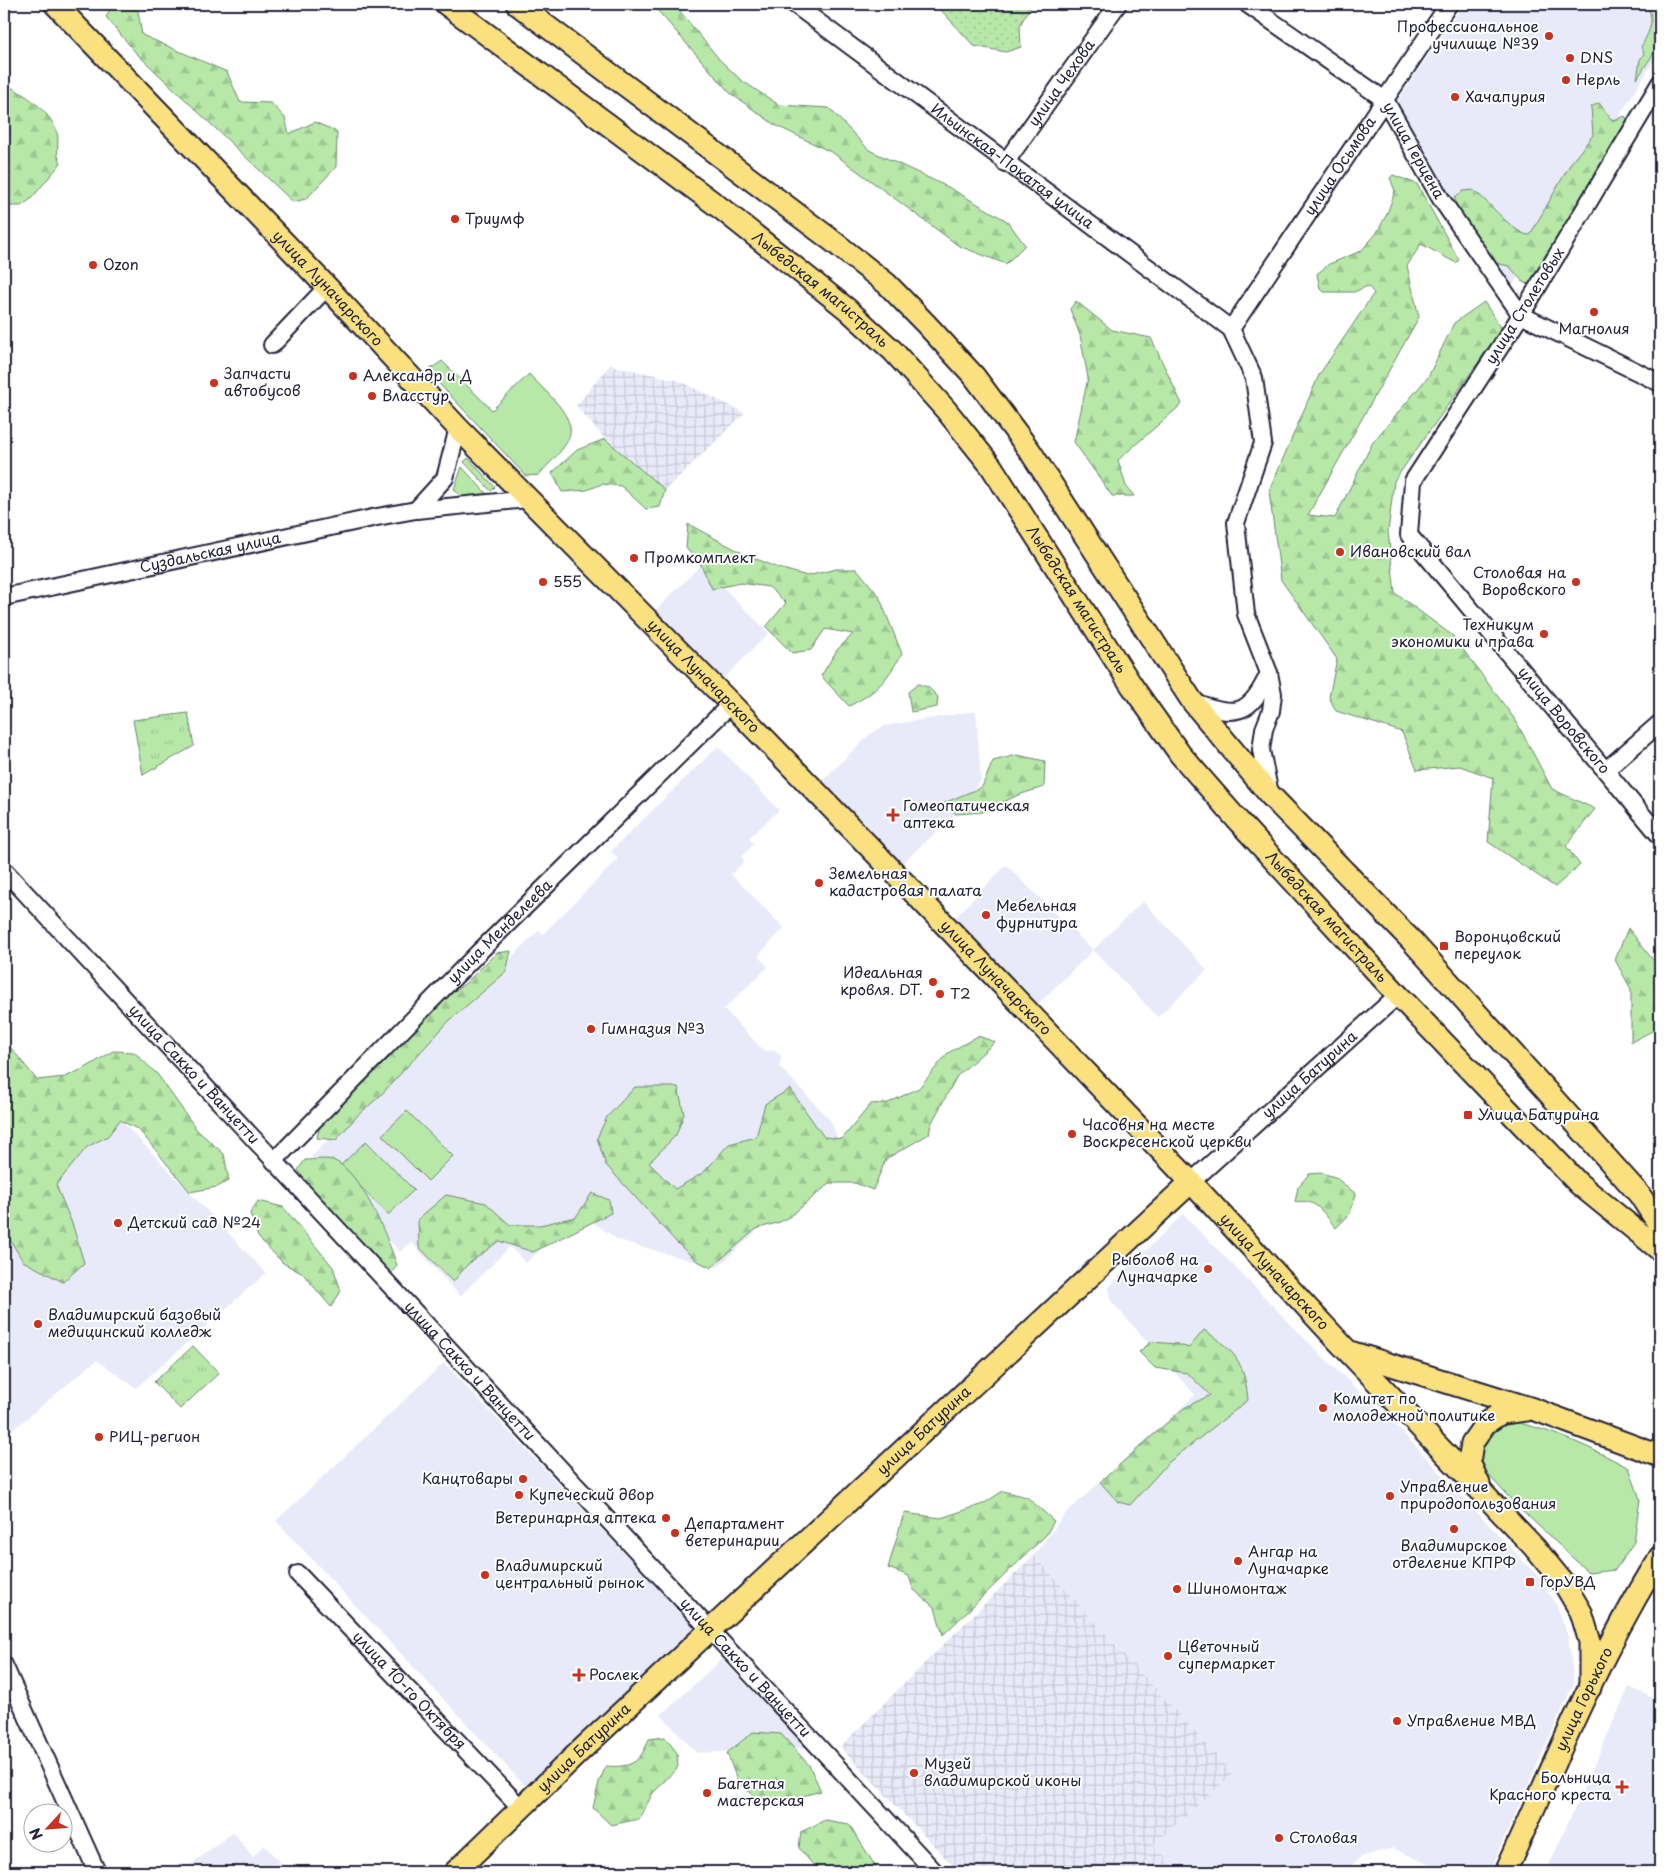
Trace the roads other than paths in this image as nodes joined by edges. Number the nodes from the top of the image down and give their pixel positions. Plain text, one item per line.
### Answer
1 (55, 4) edge
2 (446, 4) edge
3 (517, 4) edge
4 (794, 4) edge
5 (1118, 4) edge
6 (1247, 4) edge
7 (1450, 4) edge
8 (1660, 83) edge
9 (1385, 100) junction
10 (1005, 163) junction
11 (327, 287) junction
12 (1520, 315) junction
13 (1231, 329) junction
14 (272, 345) dead end
15 (1660, 383) edge
16 (458, 428) junction
17 (528, 499) junction
18 (416, 510) junction
19 (1409, 535) joint
20 (4, 597) edge
21 (1268, 673) junction
22 (1192, 701) junction
23 (731, 704) junction
24 (1660, 723) edge
25 (1606, 770) junction
26 (1270, 795) junction
27 (1660, 836) edge
28 (4, 870) edge
29 (1398, 995) junction
30 (274, 1160) junction
31 (1191, 1182) junction
32 (1660, 1226) edge
33 (1660, 1250) edge
34 (1348, 1351) junction
35 (1533, 1409) junction
36 (1656, 1453) edge
37 (1487, 1500) junction
38 (1660, 1557) edge
39 (298, 1574) dead end
40 (710, 1630) junction
41 (4, 1665) edge
42 (1590, 1688) junction
43 (520, 1807) junction
44 (97, 1872) edge
45 (455, 1872) edge
46 (935, 1872) edge
47 (1505, 1872) edge

1 - 11 main road, улица Луначарского
2 - 29 main road, Лыбедская магистраль
3 - 22 main road
4 - 10 street, Ильинская-Покатая улица
5 - 10 street, улица Чехова
6 - 9 street, улица Герцена
7 - 9 street, улица Осьмова
8 - 12 street, улица Столетовых
9 - 12 street, улица Герцена
9 - 13 street, улица Осьмова
10 - 13 street, Ильинская-Покатая улица
11 - 14 street
11 - 16 main road, улица Луначарского
12 - 15 street
12 - 19 street, улица Столетовых
13 - 21 street
16 - 17 main road, улица Луначарского
16 - 18 street
17 - 18 street, Суздальская улица
17 - 23 main road, улица Луначарского
18 - 20 street, Суздальская улица
19 - 25 street, улица Воровского
21 - 22 street
21 - 26 street
22 - 26 main road
23 - 30 street, улица Менделеева
23 - 31 main road, улица Луначарского
24 - 25 street
25 - 27 street, улица Воровского
26 - 32 main road
28 - 30 street, улица Сакко и Ванцетти
29 - 31 street, улица Батурина
29 - 33 main road, Лыбедская магистраль
30 - 40 street, улица Сакко и Ванцетти
31 - 34 main road, улица Луначарского
31 - 40 main road, улица Батурина
34 - 35 main road, улица Луначарского
34 - 37 main road, улица Луначарского
35 - 36 main road, улица Луначарского
35 - 37 main road
37 - 42 main road, улица Луначарского
38 - 42 main road, улица Горького
39 - 43 street, улица 10-го Октября
40 - 43 main road, улица Батурина
40 - 46 street, улица Сакко и Ванцетти
41 - 44 street
42 - 47 main road, улица Горького
43 - 45 main road, улица Батурина

